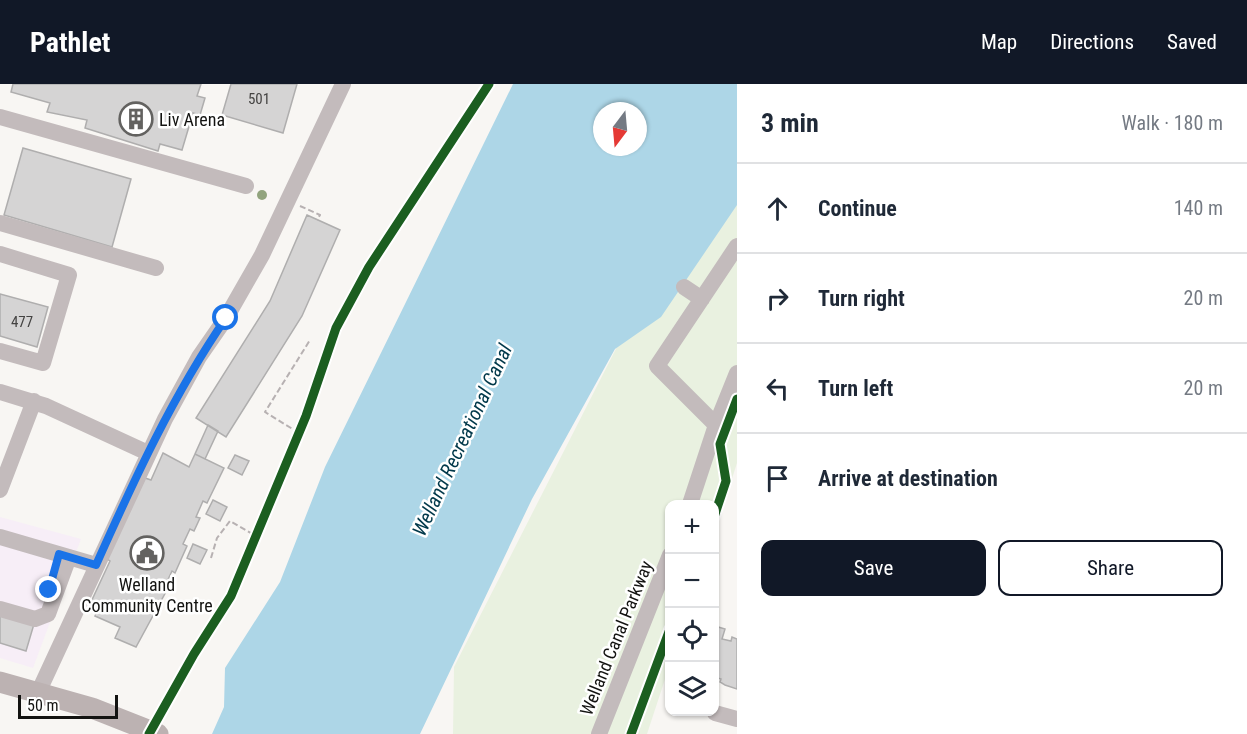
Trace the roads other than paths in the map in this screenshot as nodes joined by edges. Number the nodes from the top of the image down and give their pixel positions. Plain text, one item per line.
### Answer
1 (343, 84) edge
2 (0, 117) edge
3 (246, 186) dead end
4 (0, 223) edge
5 (737, 246) edge
6 (0, 254) edge
7 (156, 268) dead end
8 (684, 287) dead end
9 (702, 299) junction
10 (0, 351) edge
11 (737, 373) edge
12 (0, 392) edge
13 (33, 401) junction
14 (716, 425) junction
15 (148, 453) junction
16 (0, 490) edge
17 (691, 500) edge
18 (0, 537) edge
19 (64, 555) junction
20 (96, 565) junction
21 (665, 565) edge
22 (0, 609) edge
23 (0, 682) edge
24 (38, 693) junction
25 (719, 714) edge
26 (737, 719) edge
27 (159, 734) edge
28 (599, 734) edge

1 - 15 street
2 - 3 street
4 - 7 street
5 - 9 street
6 - 10 street
8 - 9 street
9 - 14 street
11 - 14 street
12 - 13 street
13 - 15 street
13 - 16 street
14 - 17 street
15 - 20 street
18 - 19 street
19 - 20 street
19 - 22 street
20 - 24 street
21 - 28 street, Welland Canal Parkway
23 - 24 main road
24 - 27 main road
25 - 26 street

